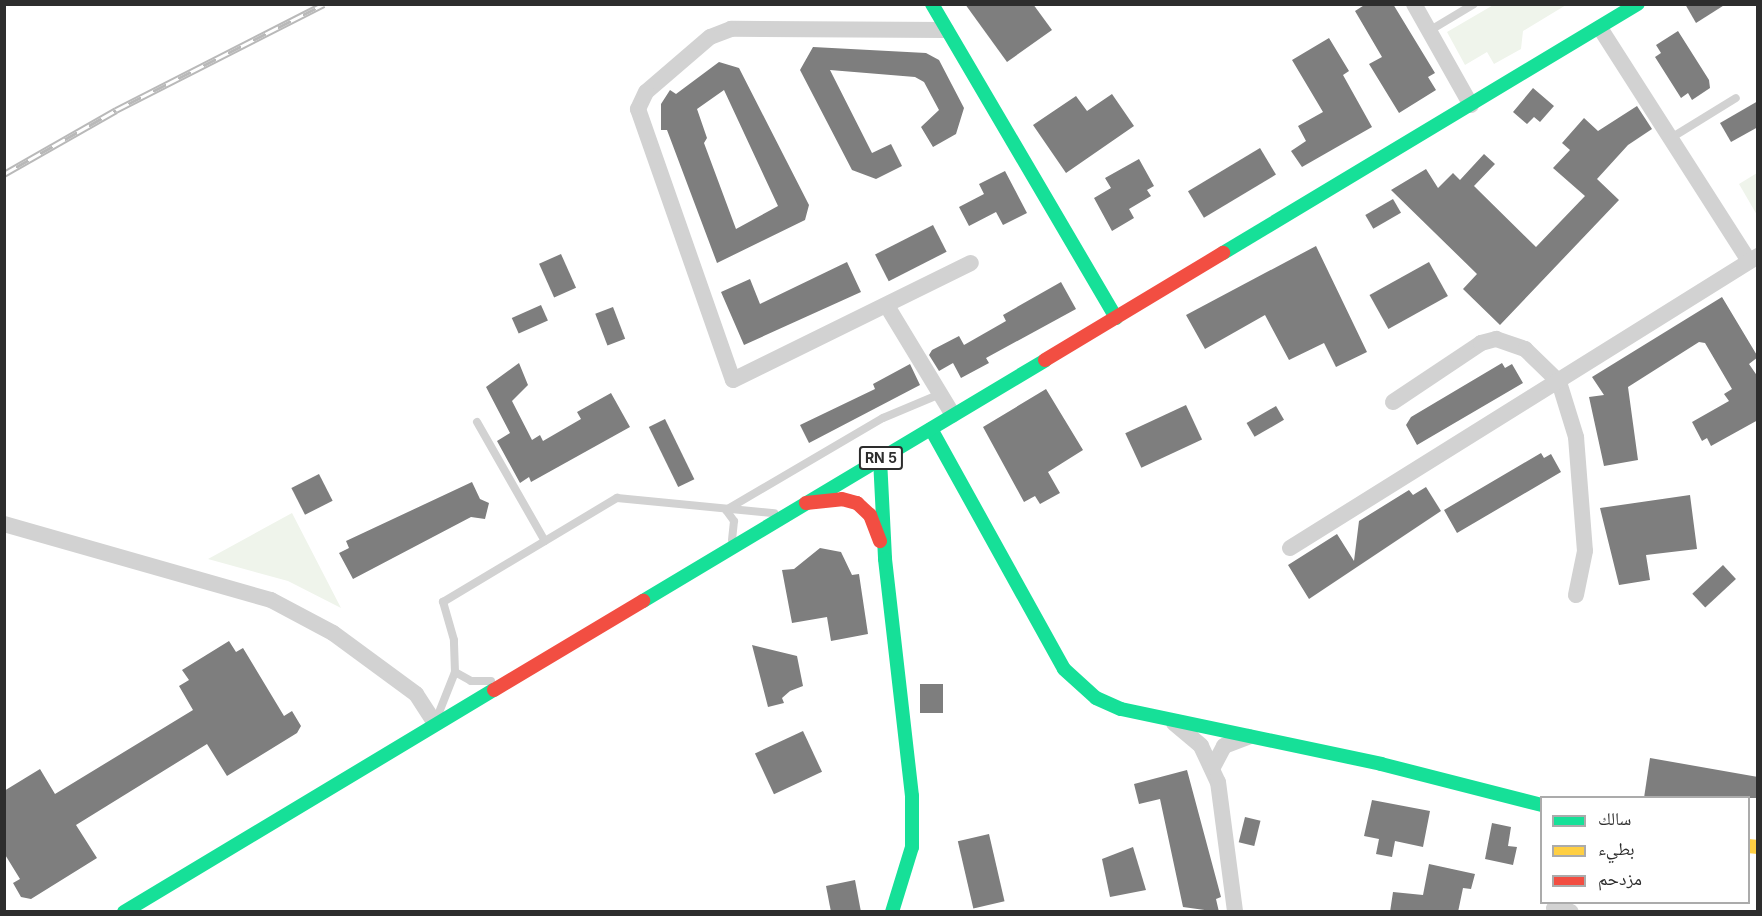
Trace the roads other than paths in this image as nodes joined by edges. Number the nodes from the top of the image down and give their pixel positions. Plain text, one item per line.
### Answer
1 (932, 4) edge
2 (1414, 4) edge
3 (1474, 4) edge
4 (1638, 4) edge
5 (1600, 27) junction
6 (946, 30) junction
7 (1429, 31) junction
8 (1736, 99) dead end
9 (1471, 105) junction
10 (1671, 138) junction
11 (1754, 258) edge
12 (971, 263) dead end
13 (887, 306) junction
14 (1116, 318) junction
15 (1558, 382) junction
16 (940, 394) junction
17 (1393, 402) dead end
18 (953, 415) junction
19 (477, 422) dead end
20 (931, 429) junction
21 (880, 459) junction
22 (804, 504) junction
23 (726, 510) junction
24 (787, 514) junction
25 (4, 524) edge
26 (544, 541) junction
27 (728, 548) junction
28 (1290, 548) dead end
29 (885, 560) junction
30 (1576, 595) dead end
31 (455, 672) junction
32 (511, 678) junction
33 (1166, 718) junction
34 (435, 723) junction
35 (1252, 736) junction
36 (1213, 767) junction
37 (1540, 805) edge
38 (1554, 907) edge
39 (124, 912) edge
40 (892, 912) edge
41 (1235, 912) edge
42 (1571, 912) edge

1 - 6 main road
2 - 7 street
3 - 7 lane
4 - 5 main road, RN 5
5 - 9 main road, RN 5
5 - 10 street
6 - 13 street
6 - 14 main road
7 - 9 street
8 - 10 lane
9 - 14 main road, RN 5
10 - 11 street
11 - 15 street
12 - 13 street
13 - 16 street
14 - 18 main road, RN 5
15 - 17 street
15 - 28 street
15 - 30 street
16 - 18 street
16 - 23 lane
18 - 20 main road, RN 5
19 - 26 lane
20 - 21 main road, RN 5
20 - 33 main road
21 - 22 main road, RN 5
21 - 29 main road
22 - 24 main road, RN 5
22 - 29 main road
23 - 24 lane
23 - 26 lane
23 - 27 lane
24 - 27 main road, RN 5
25 - 34 street
26 - 31 lane
27 - 32 main road, RN 5
29 - 40 main road
31 - 32 lane
31 - 34 lane
32 - 34 main road, RN 5
33 - 35 main road
33 - 36 street
34 - 39 main road, RN 5
35 - 36 street
35 - 37 main road
36 - 41 street
38 - 42 street

